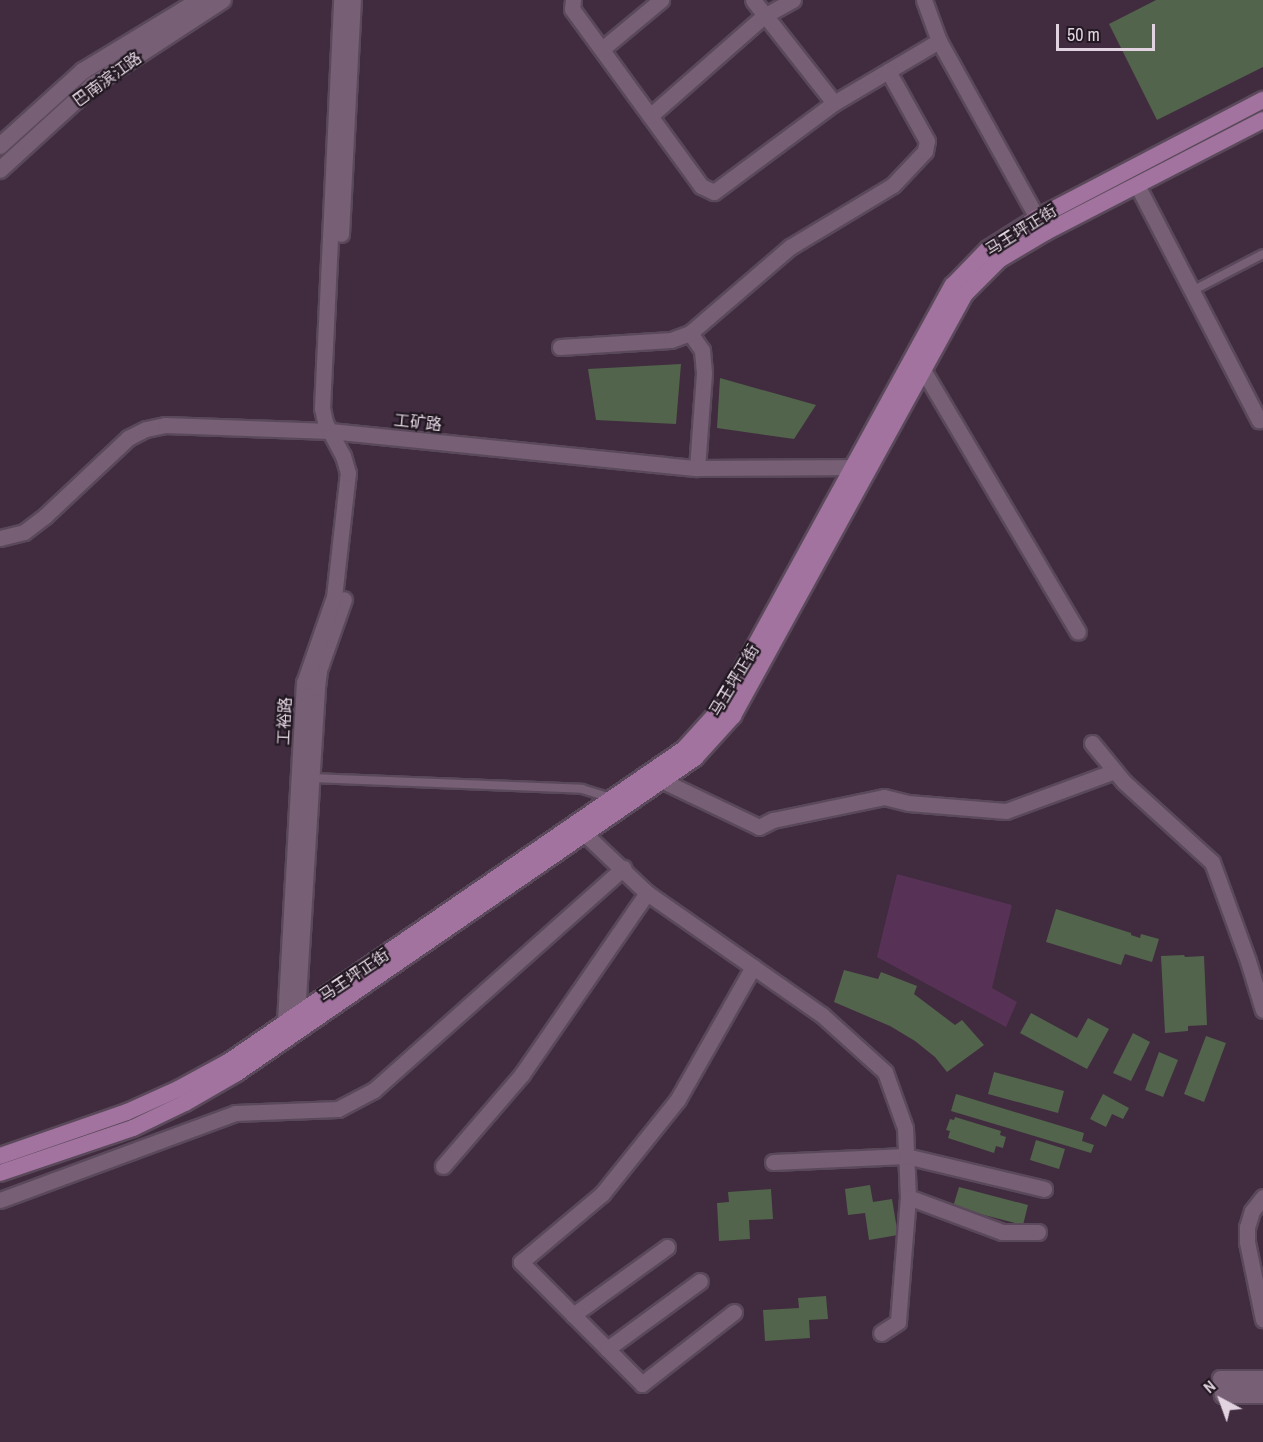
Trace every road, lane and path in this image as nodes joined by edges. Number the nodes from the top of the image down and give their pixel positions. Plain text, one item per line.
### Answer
1 (200, 0) edge
2 (223, 0) edge
3 (341, 0) edge
4 (353, 0) edge
5 (573, 0) edge
6 (661, 0) edge
7 (753, 0) edge
8 (793, 0) edge
9 (924, 0) edge
10 (764, 16) junction
11 (939, 41) junction
12 (602, 49) junction
13 (888, 71) junction
14 (1263, 100) edge
15 (834, 103) junction
16 (650, 116) junction
17 (1263, 120) edge
18 (0, 146) edge
19 (0, 170) edge
20 (1137, 185) junction
21 (1037, 218) junction
22 (1263, 254) edge
23 (1192, 291) junction
24 (690, 333) junction
25 (560, 347) dead end
26 (923, 370) junction
27 (1263, 419) edge
28 (335, 432) junction
29 (853, 466) junction
30 (871, 467) junction
31 (698, 468) junction
32 (0, 538) edge
33 (1078, 632) dead end
34 (1092, 743) dead end
35 (1115, 771) junction
36 (312, 778) junction
37 (663, 781) junction
38 (613, 798) junction
39 (585, 834) junction
40 (623, 868) junction
41 (647, 893) junction
42 (753, 967) junction
43 (1263, 1010) edge
44 (291, 1018) junction
45 (0, 1156) edge
46 (906, 1156) junction
47 (773, 1162) dead end
48 (443, 1166) dead end
49 (0, 1173) edge
50 (1044, 1189) dead end
51 (908, 1197) junction
52 (1263, 1197) edge
53 (0, 1200) edge
54 (1038, 1232) dead end
55 (667, 1247) dead end
56 (700, 1281) dead end
57 (734, 1312) dead end
58 (573, 1315) junction
59 (1263, 1319) edge
60 (881, 1333) dead end
61 (607, 1348) junction
62 (1263, 1379) edge
63 (1263, 1395) edge

1 - 18 main road, 巴南滨江路
2 - 19 main road, 巴南滨江路
3 - 28 street
4 - 28 street
5 - 12 street
6 - 12 street
7 - 10 street
8 - 10 street
9 - 11 street
10 - 15 street
10 - 16 street
11 - 13 street
11 - 21 street
12 - 16 street
13 - 15 street
13 - 24 street
14 - 21 main road, 马王坪正街
15 - 16 street
17 - 20 main road, 马王坪正街
20 - 23 street
20 - 26 main road, 马王坪正街
21 - 29 main road, 马王坪正街
22 - 23 lane
23 - 27 street
24 - 25 street
24 - 31 street
26 - 30 main road, 马王坪正街
26 - 33 street
28 - 31 street, 工矿路
28 - 32 street, 工矿路
28 - 36 street, 工裕路
28 - 44 street, 工裕路
29 - 30 street, 工矿路
29 - 31 street, 工矿路
29 - 38 main road, 马王坪正街
30 - 37 main road, 马王坪正街
34 - 35 street
35 - 37 street
35 - 43 street
36 - 38 lane
36 - 44 street, 工裕路
37 - 39 main road, 马王坪正街
38 - 44 main road, 马王坪正街
39 - 40 street
39 - 49 main road, 马王坪正街
40 - 41 street
40 - 53 street
41 - 42 street
41 - 48 street
42 - 46 street
42 - 58 street
44 - 45 main road, 马王坪正街
46 - 47 street
46 - 50 street
46 - 51 street
51 - 54 street
51 - 60 street
52 - 59 street
55 - 58 street
56 - 61 street
57 - 61 street
58 - 61 street
62 - 63 main road

